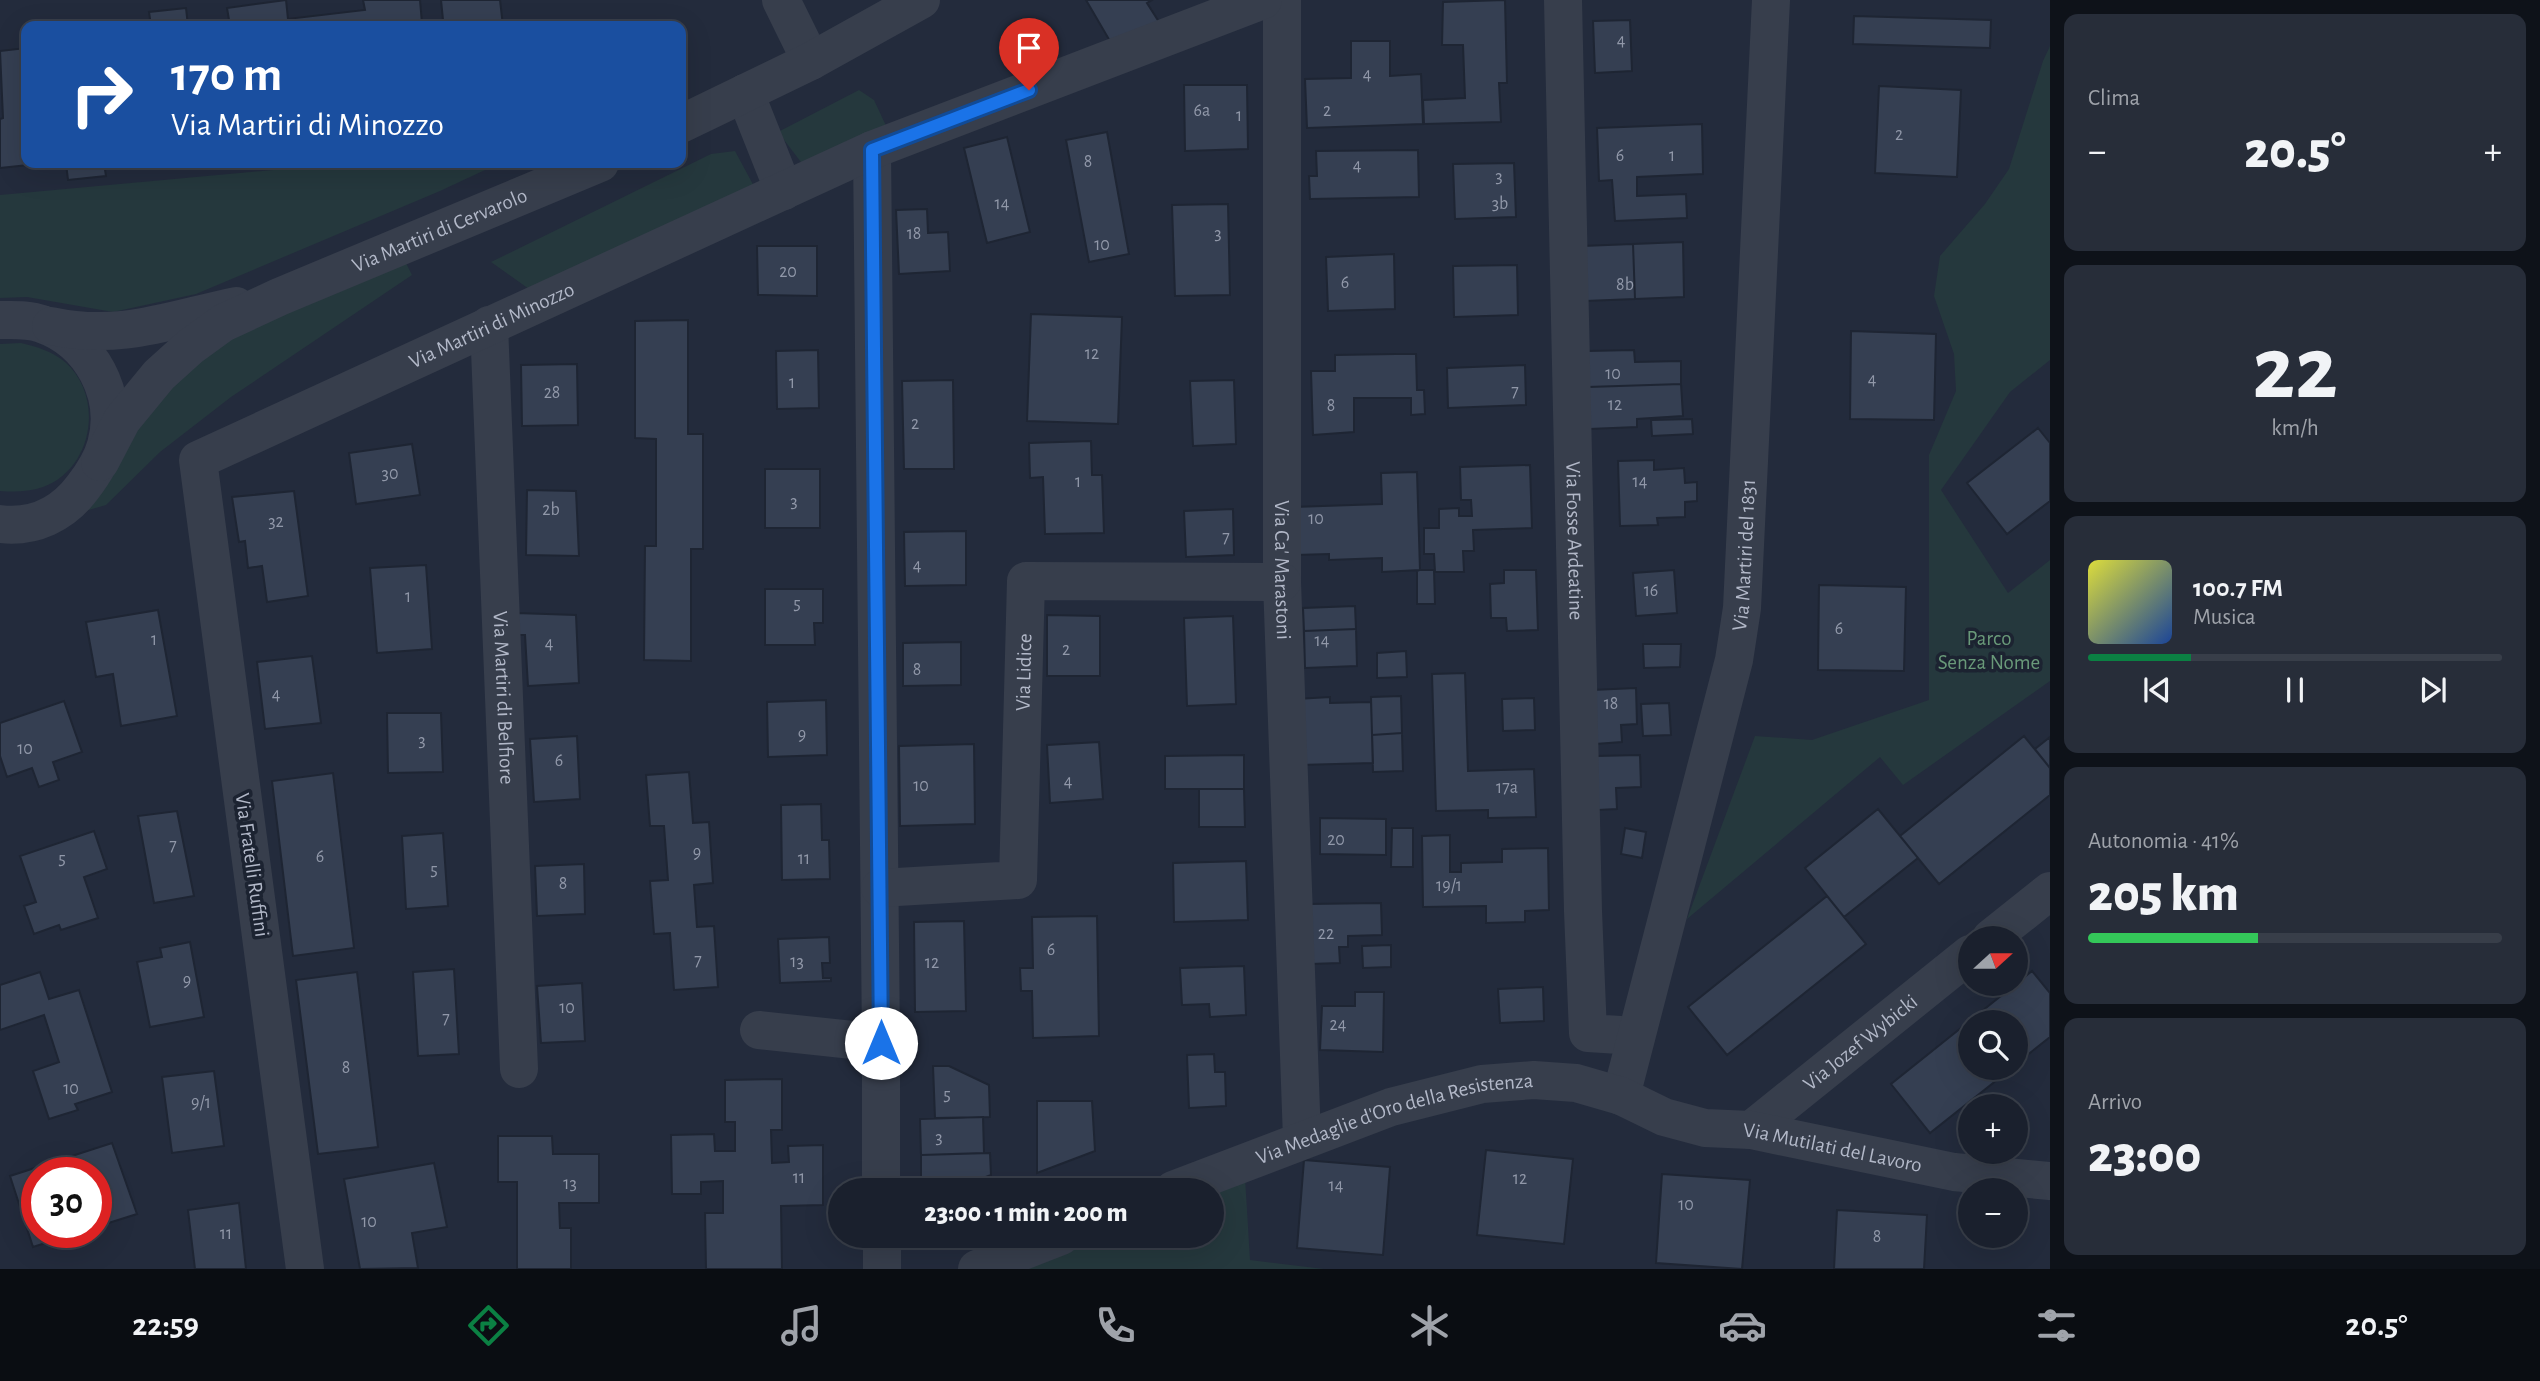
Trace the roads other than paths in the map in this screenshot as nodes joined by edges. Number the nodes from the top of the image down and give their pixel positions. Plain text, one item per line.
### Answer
1 (781, 0) edge
2 (921, 0) edge
3 (1264, 0) edge
4 (1282, 0) edge
5 (1563, 0) edge
6 (1771, 0) edge
7 (811, 61) junction
8 (745, 93) junction
9 (686, 122) edge
10 (872, 150) junction
11 (588, 168) edge
12 (784, 191) junction
13 (279, 297) junction
14 (0, 320) edge
15 (42, 324) junction
16 (489, 325) junction
17 (198, 460) joint
18 (100, 462) junction
19 (49, 518) junction
20 (0, 524) edge
21 (0, 547) edge
22 (1282, 582) junction
23 (880, 888) junction
24 (2050, 891) edge
25 (2006, 926) edge
26 (1958, 964) edge
27 (759, 1030) dead end
28 (1636, 1036) junction
29 (881, 1043) junction
30 (519, 1069) dead end
31 (1621, 1096) junction
32 (1751, 1129) junction
33 (1302, 1139) junction
34 (881, 1178) edge
35 (1203, 1178) edge
36 (2050, 1181) edge
37 (882, 1248) edge
38 (1030, 1248) edge
39 (305, 1269) edge
40 (882, 1269) edge
41 (977, 1269) edge

1 - 7 street
2 - 7 street
3 - 10 street, Via Martiri di Minozzo
4 - 22 street, Via Ca' Marastoni
5 - 28 street, Via Fosse Ardeatine
6 - 28 street, Via Martiri del 1831
7 - 8 street
8 - 9 street
8 - 12 street
10 - 12 street, Via Martiri di Minozzo
10 - 23 street
11 - 13 street, Via Martiri di Cervarolo
12 - 16 street, Via Martiri di Minozzo
13 - 15 street, Via Martiri di Cervarolo
13 - 18 street, Via Martiri di Cervarolo
14 - 15 street, Via Martiri di Cervarolo
15 - 18 street, Via Martiri di Cervarolo
16 - 17 street, Via Martiri di Minozzo
16 - 30 street, Via Martiri di Belfiore
17 - 39 street, Via Fratelli Ruffini
18 - 19 street, Via Martiri di Cervarolo
19 - 20 street
19 - 21 street, Via Martiri di Cervarolo
22 - 23 street, Via Lidice
22 - 33 street, Via Ca' Marastoni
23 - 29 street
24 - 25 street
26 - 32 street, Via Jozef Wybicki
27 - 29 street
28 - 31 street, Via Martiri del 1831
29 - 34 street
31 - 32 street, Via Mutilati del Lavoro
31 - 33 street, Via Medaglie d'Oro della Resistenza
32 - 36 street, Via Mutilati del Lavoro
33 - 35 street, Via Medaglie d'Oro della Resistenza
37 - 40 street
38 - 41 street

